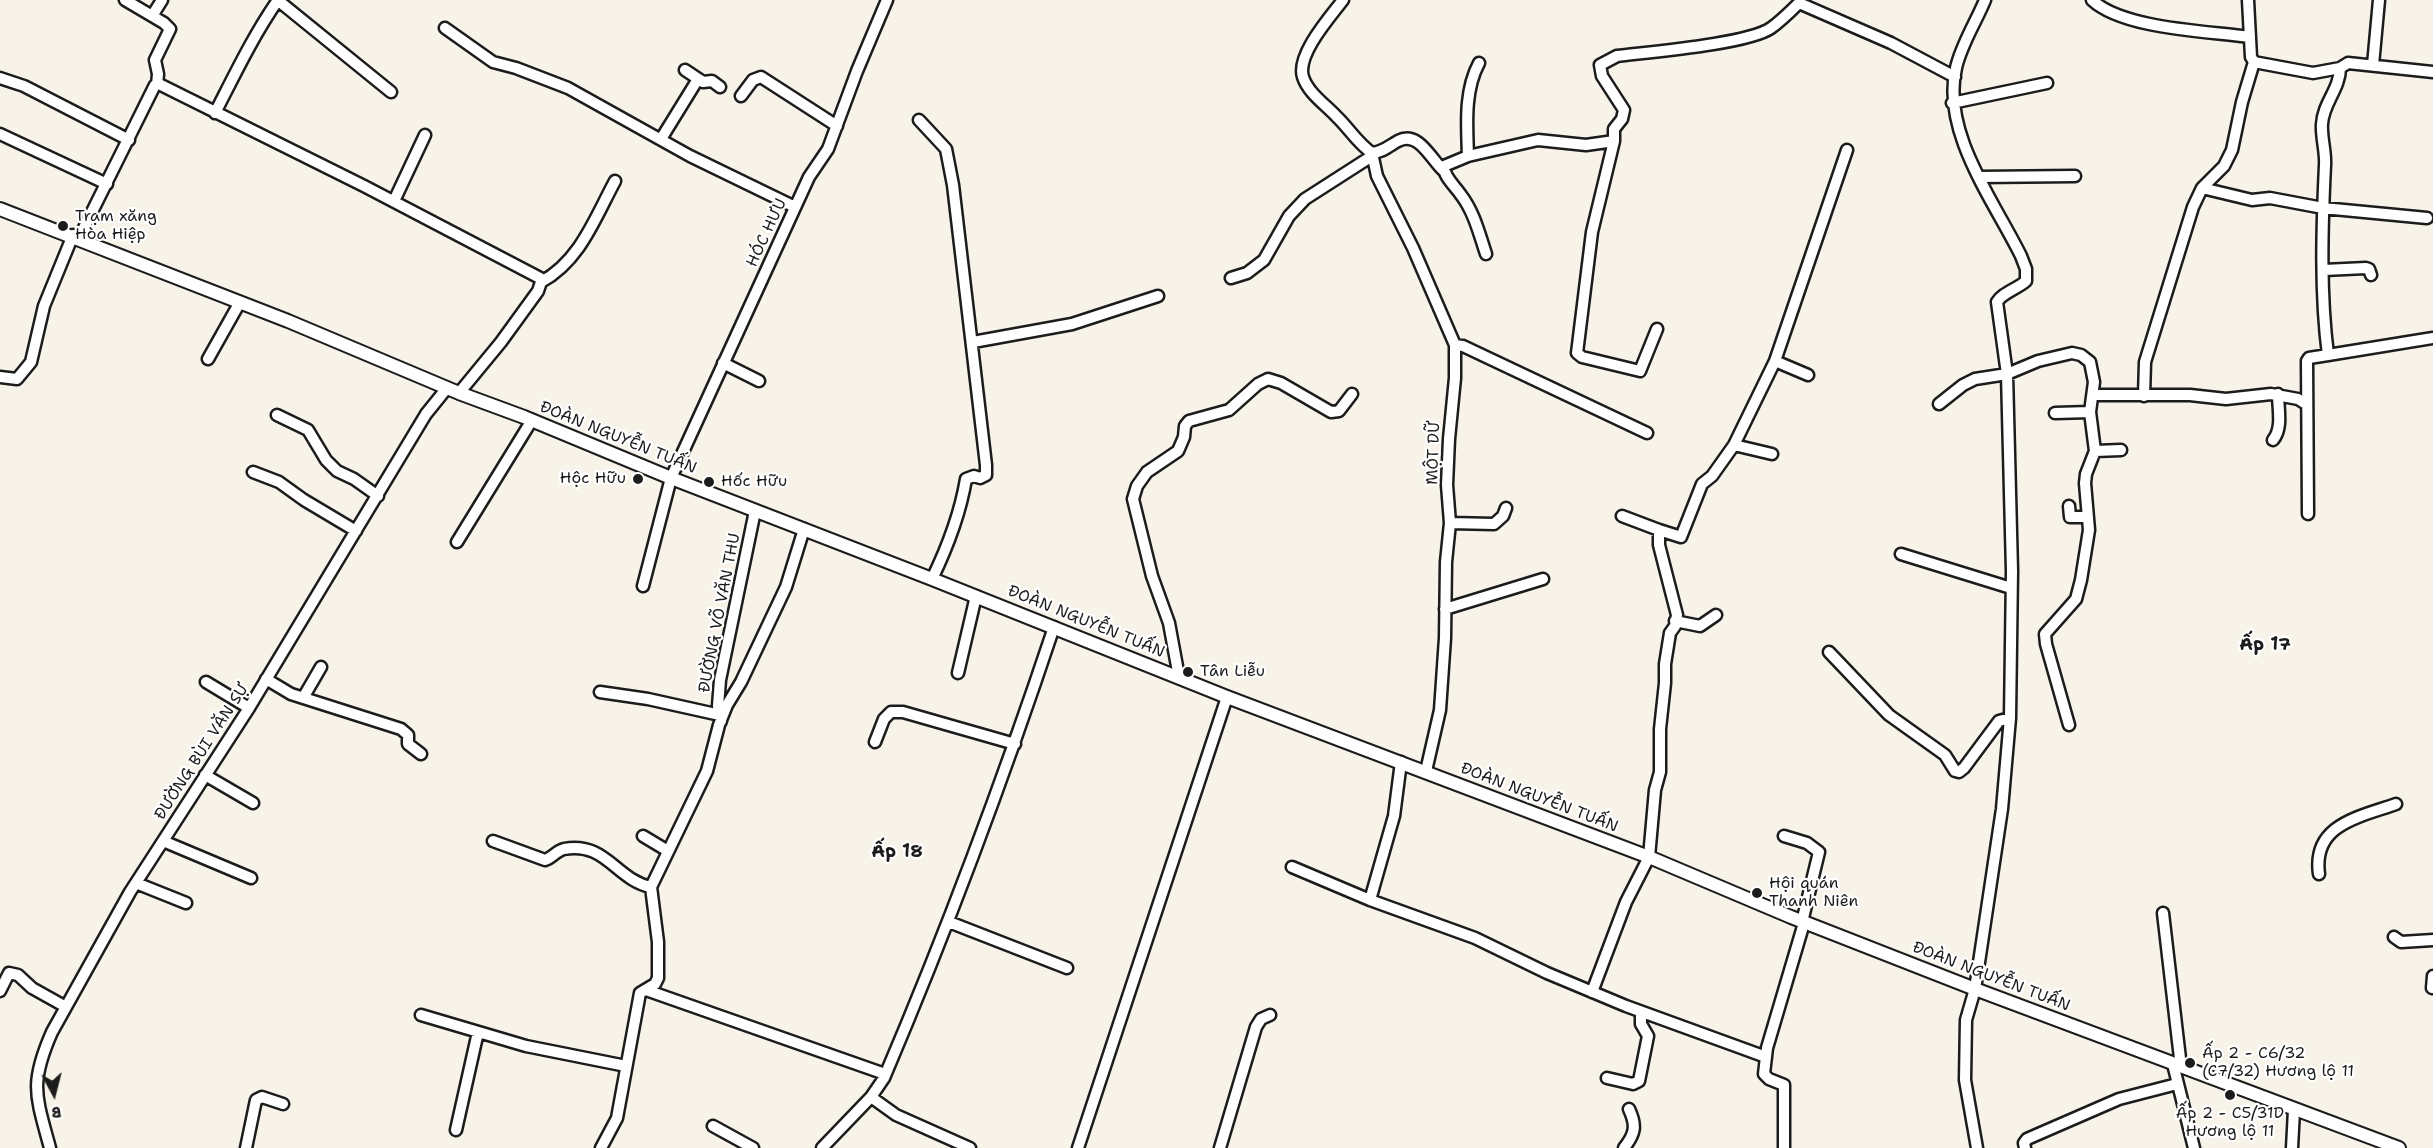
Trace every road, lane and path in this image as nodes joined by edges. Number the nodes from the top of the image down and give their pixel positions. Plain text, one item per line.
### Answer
1 (125, 0) edge
2 (162, 0) edge
3 (887, 0) edge
4 (1343, 0) edge
5 (1985, 0) edge
6 (2092, 0) edge
7 (2248, 0) edge
8 (2379, 0) edge
9 (279, 1) edge
10 (1799, 1) edge
11 (152, 16) junction
12 (445, 28) dead end
13 (2249, 37) junction
14 (2254, 62) junction
15 (1479, 63) dead end
16 (2373, 65) junction
17 (2340, 68) junction
18 (685, 70) dead end
19 (2433, 72) edge
20 (1955, 77) junction
21 (0, 78) edge
22 (698, 80) junction
23 (2047, 83) dead end
24 (158, 84) junction
25 (720, 87) dead end
26 (391, 92) dead end
27 (741, 96) dead end
28 (1952, 103) junction
29 (215, 113) junction
30 (919, 120) dead end
31 (837, 126) junction
32 (0, 134) edge
33 (425, 135) dead end
34 (661, 139) junction
35 (129, 140) junction
36 (1614, 141) junction
37 (1847, 150) dead end
38 (1372, 154) junction
39 (1468, 156) junction
40 (1444, 171) junction
41 (2075, 176) dead end
42 (1979, 177) junction
43 (615, 181) dead end
44 (107, 184) junction
45 (2202, 188) junction
46 (394, 201) junction
47 (795, 207) junction
48 (2323, 208) junction
49 (0, 209) edge
50 (2427, 218) dead end
51 (76, 237) junction
52 (1486, 254) dead end
53 (2324, 270) junction
54 (2371, 275) dead end
55 (1231, 278) dead end
56 (541, 282) junction
57 (1158, 296) dead end
58 (240, 302) junction
59 (1657, 329) dead end
60 (2433, 338) edge
61 (973, 342) junction
62 (1455, 345) junction
63 (2328, 355) junction
64 (208, 359) dead end
65 (1775, 361) junction
66 (723, 363) junction
67 (2007, 374) junction
68 (1808, 375) dead end
69 (0, 377) edge
70 (759, 381) dead end
71 (453, 391) junction
72 (1352, 394) dead end
73 (2278, 394) junction
74 (2093, 395) junction
75 (2144, 396) junction
76 (1939, 404) dead end
77 (2306, 404) junction
78 (2090, 412) junction
79 (2055, 413) dead end
80 (277, 415) dead end
81 (532, 420) junction
82 (1647, 433) dead end
83 (2273, 440) dead end
84 (1734, 445) junction
85 (2121, 450) dead end
86 (2095, 451) junction
87 (1772, 454) dead end
88 (253, 472) dead end
89 (671, 478) junction
90 (378, 496) junction
91 (2068, 506) dead end
92 (1506, 508) dead end
93 (755, 511) junction
94 (2308, 514) dead end
95 (1622, 516) dead end
96 (2088, 517) junction
97 (1450, 523) junction
98 (804, 529) junction
99 (1659, 530) junction
100 (356, 531) junction
101 (457, 542) dead end
102 (1901, 554) dead end
103 (932, 579) junction
104 (1543, 579) dead end
105 (643, 586) dead end
106 (2011, 588) junction
107 (976, 596) junction
108 (1445, 609) junction
109 (1716, 615) dead end
110 (1675, 621) junction
111 (1054, 627) junction
112 (1829, 652) dead end
113 (321, 667) dead end
114 (958, 673) dead end
115 (1179, 676) junction
116 (266, 680) junction
117 (206, 682) dead end
118 (600, 692) dead end
119 (1227, 697) junction
120 (303, 698) junction
121 (249, 708) junction
122 (720, 718) junction
123 (2010, 718) junction
124 (2068, 725) dead end
125 (875, 742) dead end
126 (1015, 744) junction
127 (421, 754) dead end
128 (1401, 762) junction
129 (1426, 771) junction
130 (206, 775) junction
131 (253, 803) dead end
132 (2396, 804) dead end
133 (643, 836) dead end
134 (1784, 836) dead end
135 (163, 841) junction
136 (493, 841) dead end
137 (668, 851) junction
138 (1649, 857) junction
139 (1292, 867) dead end
140 (2319, 874) dead end
141 (251, 878) dead end
142 (136, 882) junction
143 (651, 887) junction
144 (1370, 900) junction
145 (186, 903) dead end
146 (2163, 913) dead end
147 (949, 922) junction
148 (1803, 922) junction
149 (2394, 937) dead end
150 (2433, 940) edge
151 (1067, 968) dead end
152 (4, 971) edge
153 (2433, 976) edge
154 (2432, 988) edge
155 (1975, 989) junction
156 (646, 990) junction
157 (0, 991) edge
158 (1592, 992) junction
159 (66, 1007) junction
160 (1641, 1012) junction
161 (421, 1015) dead end
162 (1270, 1015) dead end
163 (478, 1032) junction
164 (1766, 1057) junction
165 (626, 1066) junction
166 (2177, 1066) junction
167 (885, 1074) junction
168 (1607, 1078) dead end
169 (2177, 1084) junction
170 (871, 1097) junction
171 (283, 1104) dead end
172 (1629, 1109) dead end
173 (2294, 1110) junction
174 (713, 1126) dead end
175 (456, 1130) dead end
176 (826, 1146) edge
177 (50, 1148) edge
178 (246, 1148) edge
179 (601, 1148) edge
180 (753, 1148) edge
181 (970, 1148) edge
182 (1078, 1148) edge
183 (1220, 1148) edge
184 (1624, 1148) edge
185 (1784, 1148) edge
186 (1975, 1148) edge
187 (2025, 1148) edge
188 (2194, 1148) edge
189 (2292, 1148) edge
190 (2399, 1148) edge

1 - 11 street
2 - 11 street
3 - 31 street, HÓC HƯU
4 - 38 street
5 - 20 street
6 - 13 street
7 - 13 street
8 - 16 street
9 - 26 street
9 - 29 street
10 - 20 street
10 - 36 street
11 - 24 street
12 - 34 street
13 - 14 street
14 - 17 street
14 - 45 street
15 - 39 street
16 - 17 street
16 - 19 street
17 - 48 street
18 - 22 street
20 - 28 street
21 - 35 street
22 - 25 street
22 - 34 street
23 - 28 street
24 - 29 street
24 - 35 street
27 - 31 street
28 - 42 street
29 - 46 street
30 - 61 street
31 - 47 street, HÓC HƯU
32 - 44 street
33 - 46 street
34 - 47 street
35 - 44 street
36 - 39 street
36 - 59 street
37 - 65 street
38 - 40 street
38 - 55 street
38 - 62 street, MỘT DỮ
39 - 40 street
40 - 52 street
41 - 42 street
42 - 67 street
43 - 56 street
44 - 51 street
45 - 48 street
45 - 75 street
46 - 56 street
47 - 66 street, HÓC HƯU
48 - 50 street
48 - 53 street
49 - 51 main road, ĐOÀN NGUYỄN TUẤN
51 - 58 main road, ĐOÀN NGUYỄN TUẤN
51 - 69 street
53 - 54 street
53 - 63 street
56 - 71 street, ĐƯỜNG BÙI VĂN SỰ
57 - 61 street
58 - 64 street
58 - 71 main road, ĐOÀN NGUYỄN TUẤN
60 - 63 street
61 - 103 street
62 - 82 street
62 - 97 street, MỘT DỮ
63 - 77 street
65 - 68 street
65 - 84 street
66 - 70 street
66 - 89 street, HÓC HƯU
67 - 74 street
67 - 76 street
67 - 106 street
71 - 81 main road, ĐOÀN NGUYỄN TUẤN
71 - 90 street, ĐƯỜNG BÙI VĂN SỰ
72 - 115 street
73 - 75 street
73 - 77 street
73 - 83 street
74 - 75 street
74 - 78 street
77 - 94 street
78 - 79 street
78 - 86 street
80 - 90 street
81 - 89 main road, ĐOÀN NGUYỄN TUẤN
81 - 101 street
84 - 87 street
84 - 99 street
85 - 86 street
86 - 96 street
88 - 100 street
89 - 93 main road, ĐOÀN NGUYỄN TUẤN
89 - 105 street, HÓC HƯU
90 - 100 street, ĐƯỜNG BÙI VĂN SỰ
91 - 96 street
92 - 97 street
93 - 98 main road, ĐOÀN NGUYỄN TUẤN
93 - 122 street, ĐƯỜNG VÕ VĂN THU
95 - 99 street
96 - 124 street
97 - 108 street, MỘT DỮ
98 - 103 main road, ĐOÀN NGUYỄN TUẤN
98 - 122 street
99 - 110 street
100 - 116 street, ĐƯỜNG BÙI VĂN SỰ
102 - 106 street
103 - 107 main road, ĐOÀN NGUYỄN TUẤN
104 - 108 street
106 - 123 street
107 - 111 main road, ĐOÀN NGUYỄN TUẤN
107 - 114 street
108 - 129 street, MỘT DỮ
109 - 110 street
110 - 138 street
111 - 115 main road, ĐOÀN NGUYỄN TUẤN
111 - 126 street
112 - 123 street
113 - 120 street
115 - 119 main road, ĐOÀN NGUYỄN TUẤN
116 - 120 street
116 - 121 street, ĐƯỜNG BÙI VĂN SỰ
117 - 121 street
118 - 122 street
119 - 128 main road, ĐOÀN NGUYỄN TUẤN
119 - 182 street
120 - 127 street
121 - 130 street, ĐƯỜNG BÙI VĂN SỰ
122 - 137 street
123 - 155 street
125 - 126 street
126 - 147 street
128 - 129 main road, ĐOÀN NGUYỄN TUẤN
128 - 144 street
129 - 138 main road, ĐOÀN NGUYỄN TUẤN
130 - 131 street
130 - 135 street, ĐƯỜNG BÙI VĂN SỰ
132 - 140 street
133 - 137 street
134 - 148 street
135 - 141 street
135 - 142 street, ĐƯỜNG BÙI VĂN SỰ
136 - 143 street
137 - 143 street
138 - 148 main road, ĐOÀN NGUYỄN TUẤN
138 - 158 street
139 - 144 street
142 - 145 street
142 - 159 street, ĐƯỜNG BÙI VĂN SỰ
143 - 156 street
144 - 158 street
146 - 166 street
147 - 151 street
147 - 167 street
148 - 155 main road, ĐOÀN NGUYỄN TUẤN
148 - 164 street
149 - 150 street
152 - 157 street
152 - 159 street
153 - 154 street
155 - 166 main road, ĐOÀN NGUYỄN TUẤN
155 - 186 street
156 - 165 street
156 - 167 street
158 - 160 street
159 - 177 street, ĐƯỜNG BÙI VĂN SỰ
160 - 164 street
160 - 168 street
161 - 163 street
162 - 183 street
163 - 165 street
163 - 175 street
164 - 185 street
165 - 179 street
166 - 169 street
166 - 173 main road, ĐOÀN NGUYỄN TUẤN
167 - 170 street
169 - 187 street
169 - 188 street
170 - 176 street
170 - 181 street
171 - 178 street
172 - 184 street
173 - 189 street
173 - 190 main road, ĐOÀN NGUYỄN TUẤN
174 - 180 street

